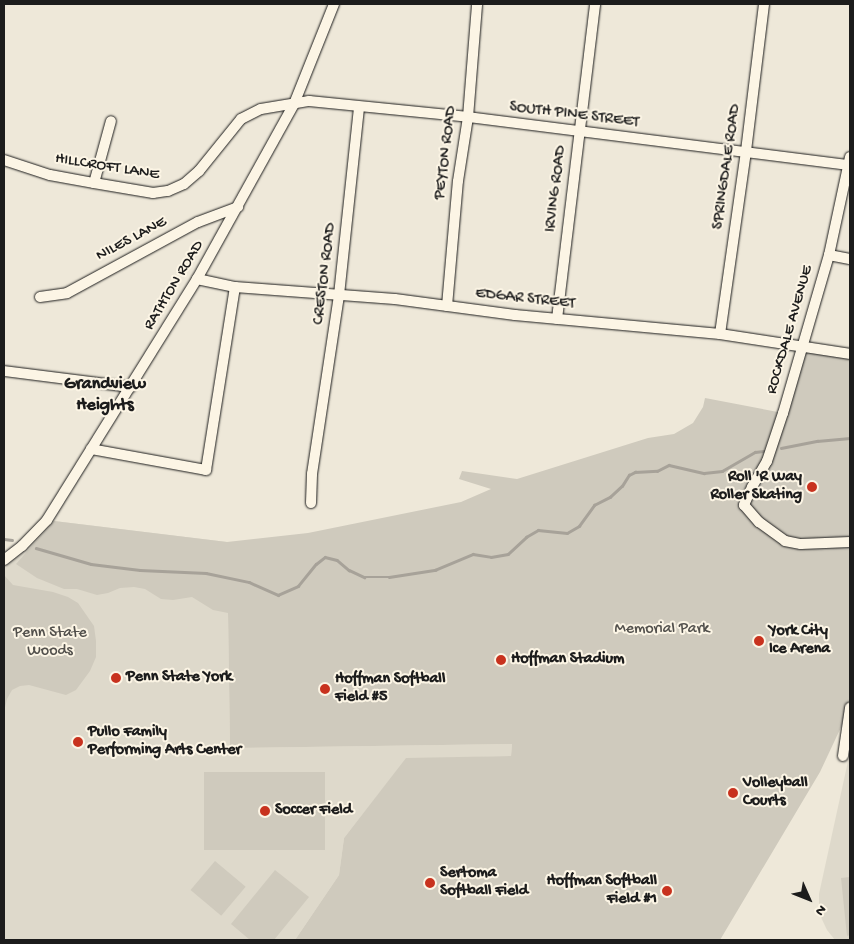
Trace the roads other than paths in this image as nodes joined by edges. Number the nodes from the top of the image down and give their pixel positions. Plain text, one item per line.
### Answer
1 (334, 4) edge
2 (478, 4) edge
3 (595, 4) edge
4 (764, 4) edge
5 (294, 104) junction
6 (359, 107) junction
7 (468, 117) junction
8 (111, 121) dead end
9 (580, 132) junction
10 (746, 152) junction
11 (4, 160) edge
12 (850, 162) edge
13 (94, 183) junction
14 (238, 207) junction
15 (829, 254) junction
16 (850, 258) edge
17 (197, 279) junction
18 (235, 287) junction
19 (339, 295) junction
20 (40, 297) dead end
21 (447, 306) junction
22 (557, 319) junction
23 (720, 334) junction
24 (802, 346) junction
25 (850, 354) edge
26 (4, 371) edge
27 (131, 387) junction
28 (91, 449) junction
29 (311, 502) dead end
30 (850, 542) edge
31 (4, 560) edge
32 (850, 708) edge
33 (842, 756) dead end

1 - 5 street, RATHTON ROAD
2 - 7 street, PEYTON ROAD
3 - 9 street, IRVING ROAD
4 - 10 street, SPRINGDALE ROAD
5 - 6 street, SOUTH PINE STREET
5 - 13 street, HILLCROFT LANE
5 - 14 street, RATHTON ROAD
6 - 7 street, SOUTH PINE STREET
6 - 19 street, CRESTON ROAD
7 - 9 street, SOUTH PINE STREET
7 - 21 street, PEYTON ROAD
8 - 13 street
9 - 10 street, SOUTH PINE STREET
9 - 22 street, IRVING ROAD
10 - 12 street, SOUTH PINE STREET
10 - 23 street, SPRINGDALE ROAD
11 - 13 street, HILLCROFT LANE
12 - 15 street, ROCKDALE AVENUE
14 - 17 street, RATHTON ROAD
14 - 20 street, NILES LANE
15 - 16 street
15 - 24 street, ROCKDALE AVENUE
17 - 18 street, EDGAR STREET
17 - 27 street, RATHTON ROAD
18 - 19 street, EDGAR STREET
18 - 28 street
19 - 21 street, EDGAR STREET
19 - 29 street, CRESTON ROAD
21 - 22 street, EDGAR STREET
22 - 23 street, EDGAR STREET
23 - 24 street, EDGAR STREET
24 - 25 street, EDGAR STREET
24 - 30 street, ROCKDALE AVENUE
26 - 27 street
27 - 28 street, RATHTON ROAD
28 - 31 street, RATHTON ROAD
32 - 33 street

